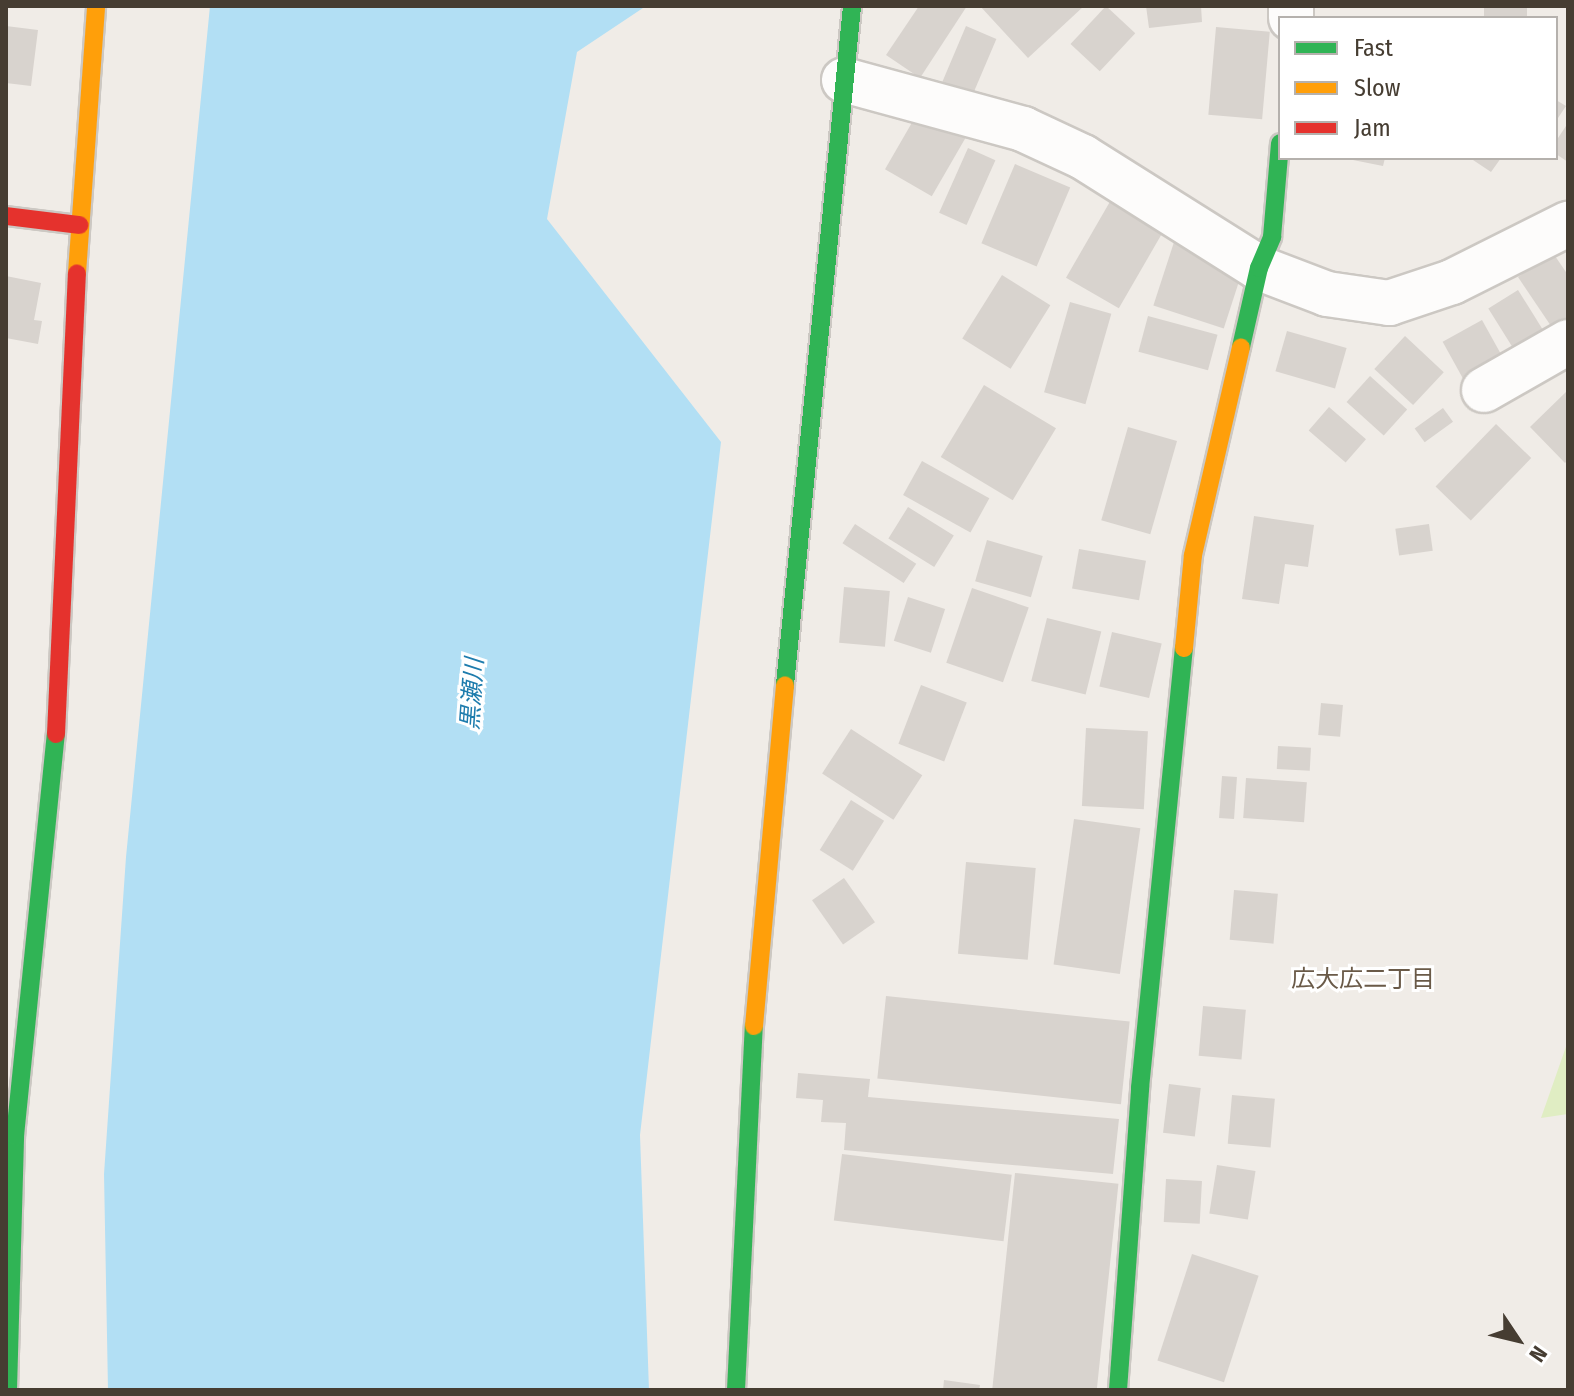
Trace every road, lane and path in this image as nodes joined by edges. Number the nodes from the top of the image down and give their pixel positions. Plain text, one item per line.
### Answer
1 (96, 6) edge
2 (852, 6) edge
3 (844, 80) junction
4 (1279, 160) edge
5 (6, 216) edge
6 (1568, 224) edge
7 (79, 225) junction
8 (1259, 268) junction
9 (1568, 342) edge
10 (1484, 390) dead end
11 (10, 1136) edge
12 (8, 1390) edge
13 (736, 1390) edge
14 (1118, 1390) edge

1 - 7 street
2 - 3 street
3 - 8 street
3 - 13 street
4 - 8 street
5 - 7 street
6 - 8 street
7 - 11 street
8 - 14 street
9 - 10 street
11 - 12 street

